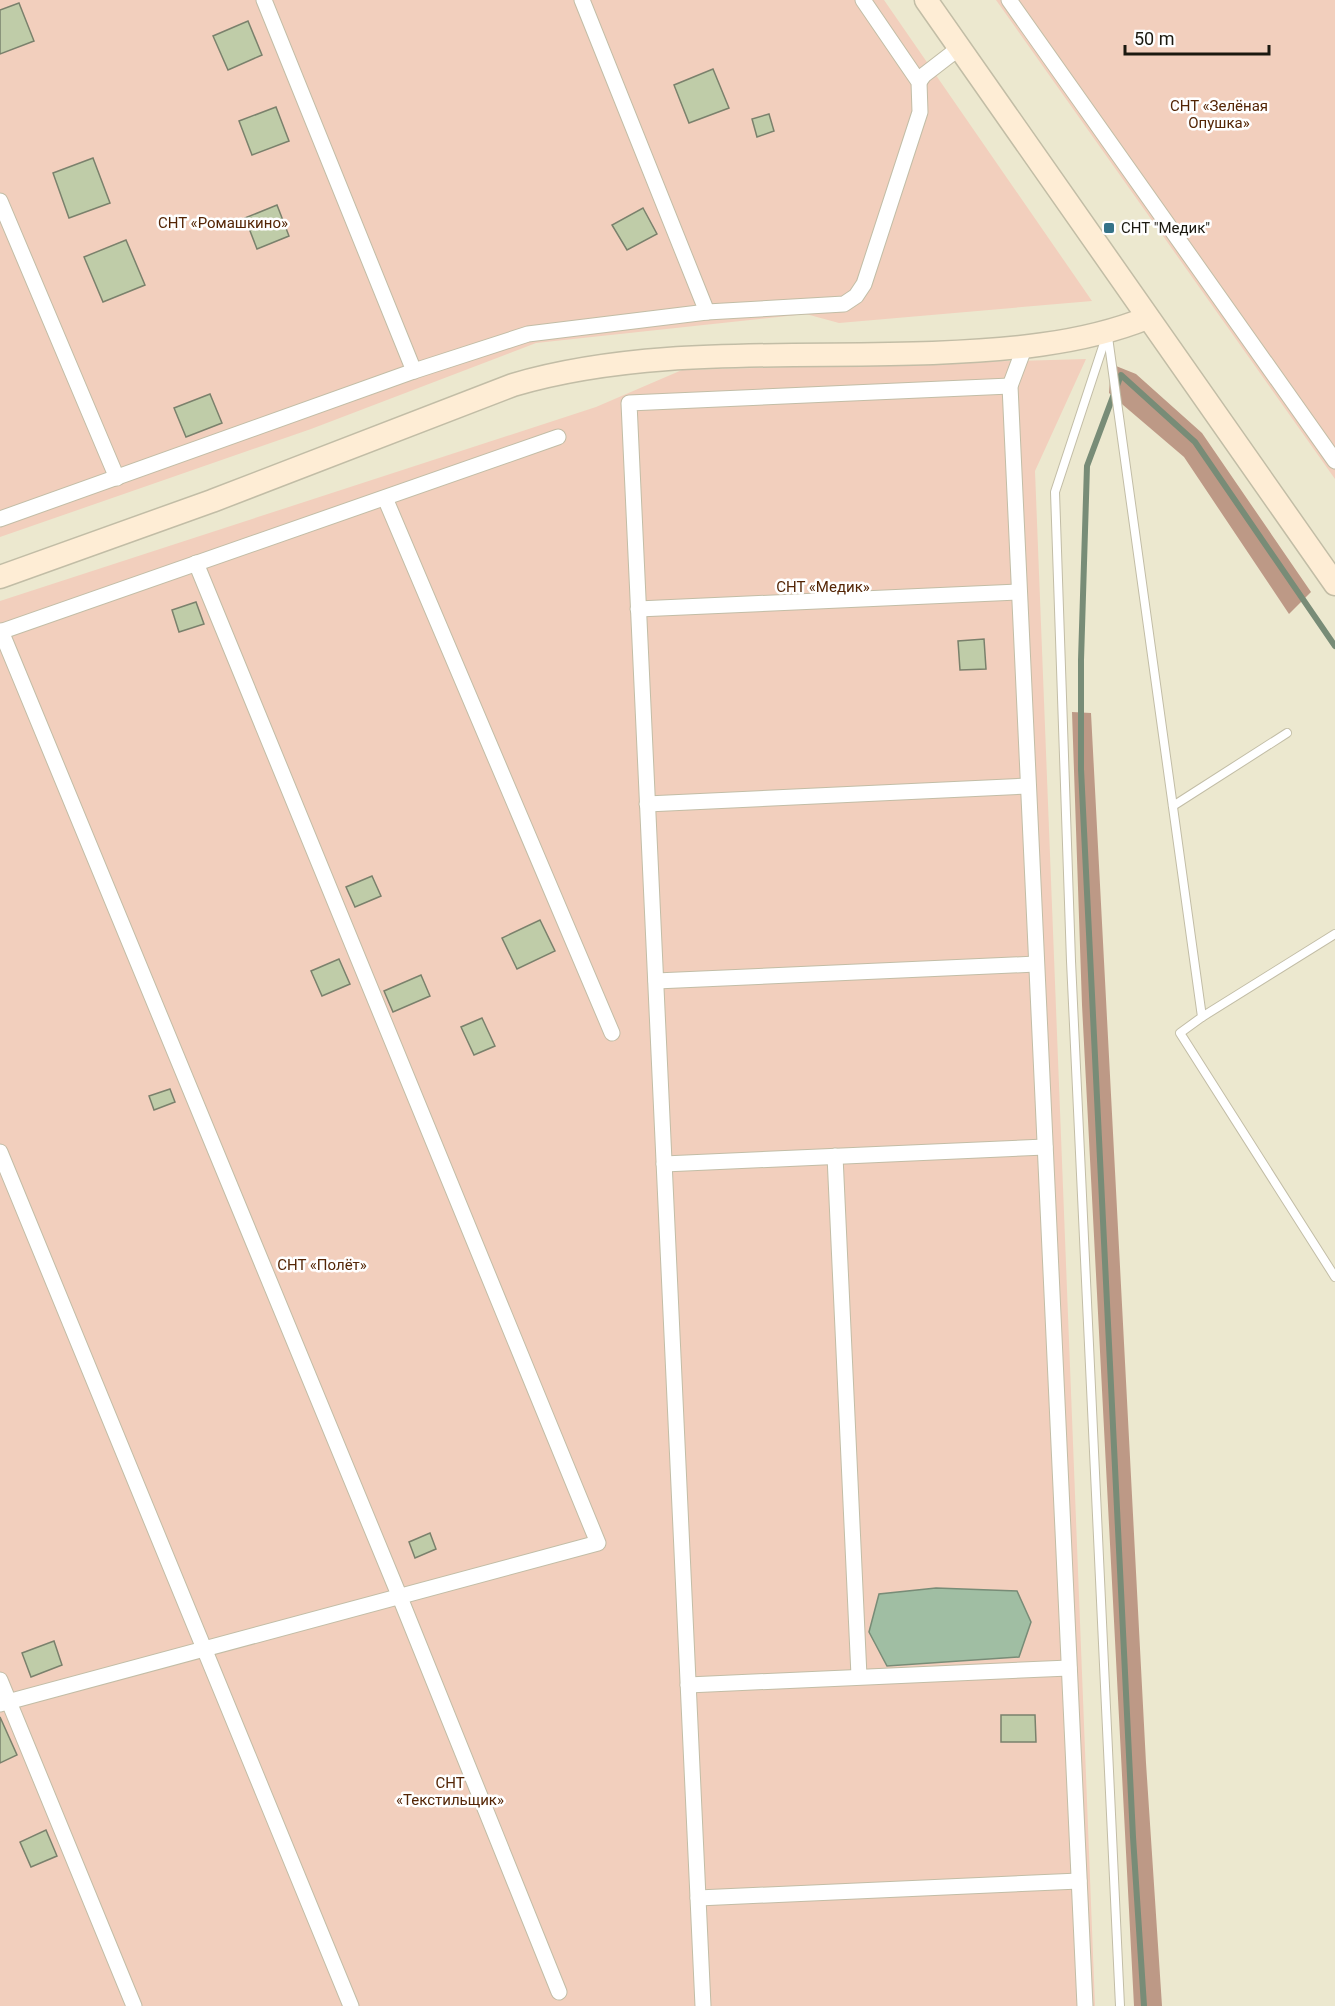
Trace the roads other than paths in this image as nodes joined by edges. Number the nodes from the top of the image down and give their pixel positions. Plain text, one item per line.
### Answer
1 (264, 0) edge
2 (582, 0) edge
3 (863, 0) edge
4 (926, 0) edge
5 (1009, 0) edge
6 (959, 48) junction
7 (919, 82) junction
8 (0, 201) edge
9 (706, 312) junction
10 (1146, 318) junction
11 (1107, 333) junction
12 (1025, 346) junction
13 (414, 371) junction
14 (1010, 386) junction
15 (558, 437) dead end
16 (1335, 461) edge
17 (117, 478) junction
18 (385, 498) junction
19 (0, 519) edge
20 (196, 563) junction
21 (0, 577) edge
22 (1335, 584) edge
23 (1019, 592) junction
24 (638, 609) junction
25 (1, 631) edge
26 (1287, 733) dead end
27 (1028, 786) junction
28 (647, 804) junction
29 (1173, 806) junction
30 (1335, 934) edge
31 (1036, 964) junction
32 (656, 981) junction
33 (1202, 1017) junction
34 (612, 1033) dead end
35 (1045, 1147) junction
36 (0, 1152) edge
37 (835, 1156) junction
38 (664, 1164) junction
39 (1335, 1277) edge
40 (399, 1595) junction
41 (204, 1648) junction
42 (1069, 1668) junction
43 (859, 1676) junction
44 (0, 1680) edge
45 (688, 1684) junction
46 (4, 1703) edge
47 (1079, 1881) junction
48 (698, 1898) junction
49 (559, 1992) dead end
50 (134, 2006) edge
51 (351, 2006) edge
52 (703, 2006) edge
53 (1085, 2006) edge
54 (1120, 2006) edge

1 - 13 street
2 - 9 street
3 - 7 street
4 - 6 street
5 - 16 street
6 - 7 street
6 - 10 street
7 - 9 street
8 - 17 street
9 - 13 street
10 - 11 street
10 - 22 street
11 - 12 street
11 - 29 lane
11 - 54 lane
12 - 14 street
12 - 21 street
13 - 17 street
14 - 23 street
14 - 24 street
15 - 18 street
17 - 19 street
18 - 20 street
18 - 34 street
20 - 25 street
20 - 40 street
23 - 24 street
23 - 27 street
24 - 28 street
25 - 40 street
26 - 29 lane
27 - 28 street
27 - 31 street
28 - 32 street
29 - 33 lane
30 - 33 lane
31 - 32 street
31 - 35 street
32 - 38 street
33 - 39 lane
35 - 37 street
35 - 42 street
36 - 41 street
37 - 38 street
37 - 43 street
38 - 45 street
40 - 41 street
40 - 49 street
41 - 46 street
41 - 51 street
42 - 43 street
42 - 47 street
43 - 45 street
44 - 46 street
45 - 48 street
46 - 50 street
47 - 48 street
47 - 53 street
48 - 52 street

